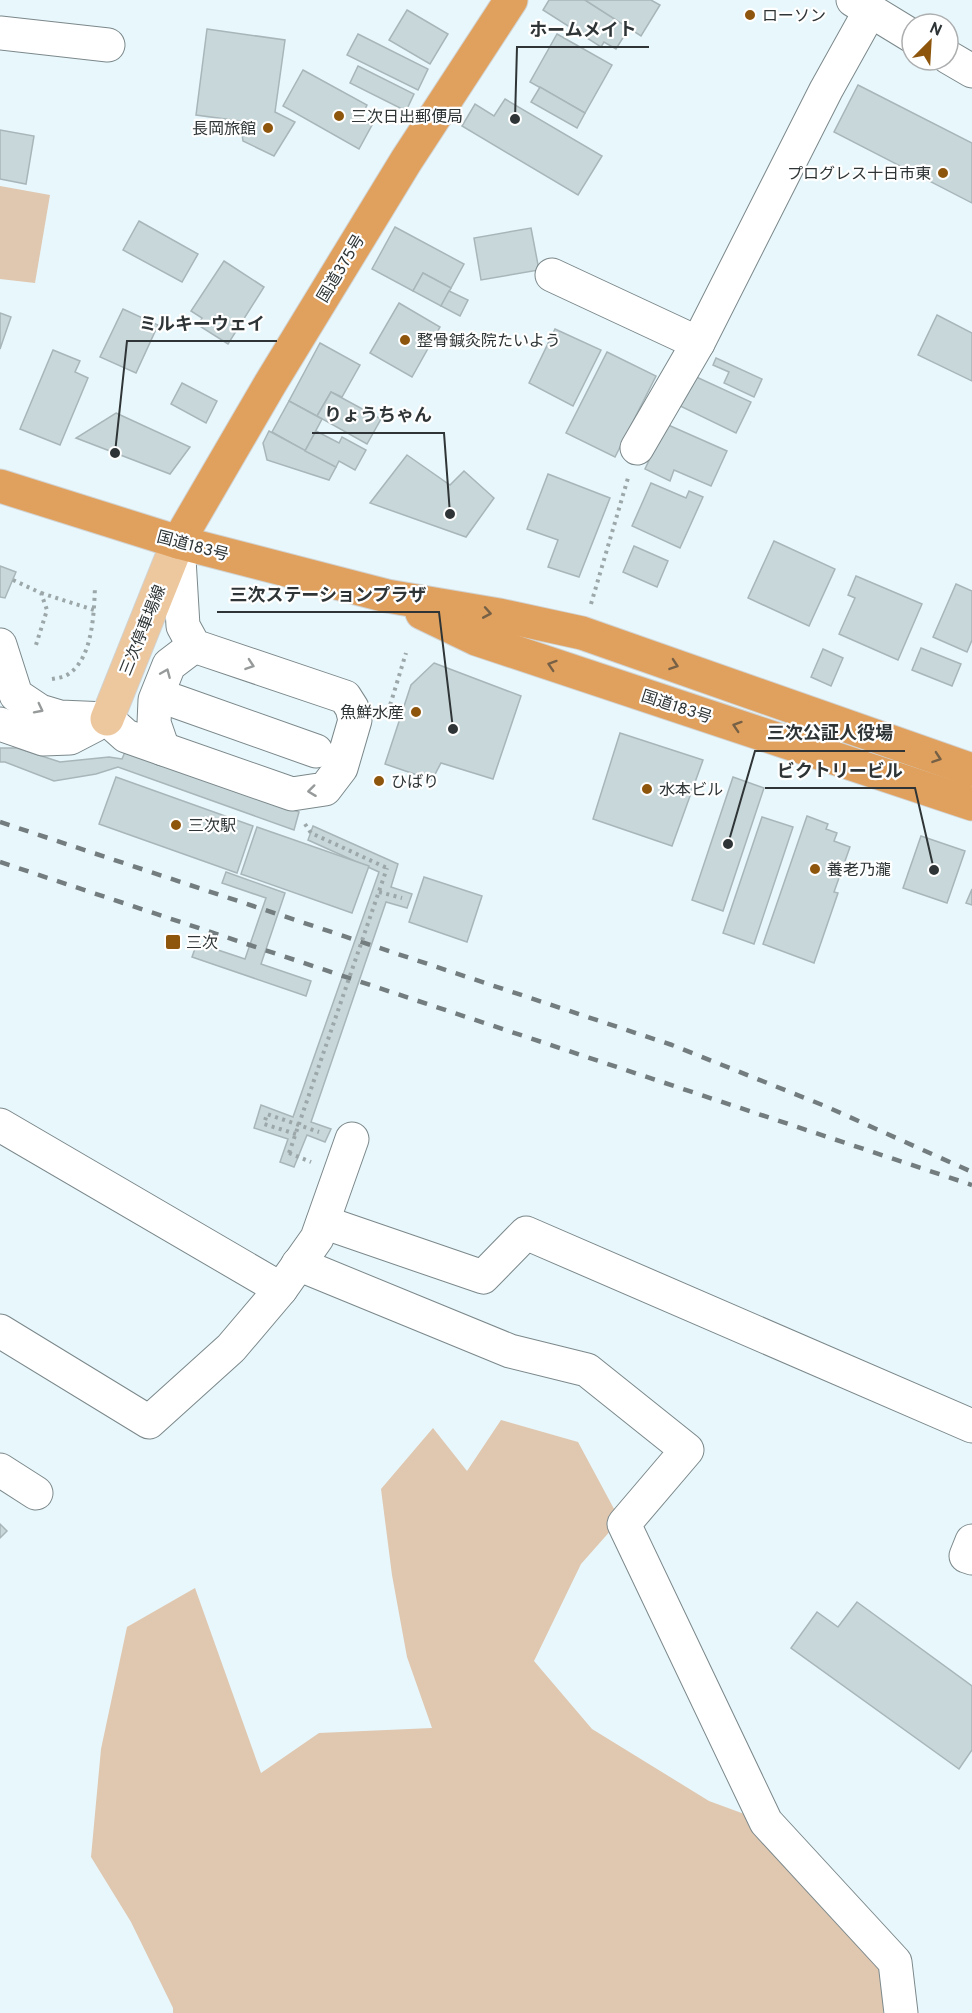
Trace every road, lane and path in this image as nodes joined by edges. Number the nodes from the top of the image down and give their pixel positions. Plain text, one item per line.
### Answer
1 (511, 0) edge
2 (877, 8) edge
3 (900, 26) edge
4 (0, 33) edge
5 (108, 45) dead end
6 (552, 275) dead end
7 (698, 343) junction
8 (637, 448) joint
9 (0, 486) edge
10 (177, 542) junction
11 (13, 580) dead end
12 (95, 586) dead end
13 (40, 593) junction
14 (387, 596) junction
15 (94, 610) junction
16 (582, 633) junction
17 (0, 645) edge
18 (194, 646) junction
19 (34, 652) dead end
20 (44, 676) dead end
21 (5, 681) edge
22 (175, 700) dead end
23 (107, 719) junction
24 (236, 722) junction
25 (0, 724) edge
26 (162, 749) junction
27 (316, 751) dead end
28 (220, 769) junction
29 (972, 770) edge
30 (972, 804) edge
31 (311, 833) dead end
32 (379, 892) junction
33 (402, 898) dead end
34 (0, 1125) edge
35 (296, 1134) junction
36 (340, 1137) joint
37 (289, 1153) dead end
38 (323, 1222) junction
39 (289, 1277) junction
40 (0, 1331) edge
41 (972, 1426) edge
42 (0, 1470) edge
43 (36, 1493) dead end
44 (901, 2013) edge

1 - 10 highway, 国道375号
2 - 3 street
2 - 7 street
4 - 5 street
6 - 7 street
7 - 8 street
8 - 16 path
9 - 10 highway, 国道183号
10 - 14 highway, 国道183号
10 - 18 street
10 - 23 main road, 三次停車場線
11 - 13 path
12 - 15 path
13 - 15 path
13 - 19 path
14 -> 16 highway, 国道183号
30 -> 14 highway, 国道183号
15 - 20 path
16 -> 29 highway, 国道183号
17 - 21 street
26 -> 18 street
18 -> 28 street
21 -> 23 street
22 - 24 street
23 - 25 street
23 - 26 street
24 - 27 street
24 - 28 street
26 - 28 street
31 - 32 path, bridge
32 - 33 path
32 - 35 path, bridge
34 - 39 street
35 - 36 path
35 - 37 path, bridge
36 - 38 street
38 - 39 street
38 - 41 street
39 - 40 street
39 - 44 street
42 - 43 street

